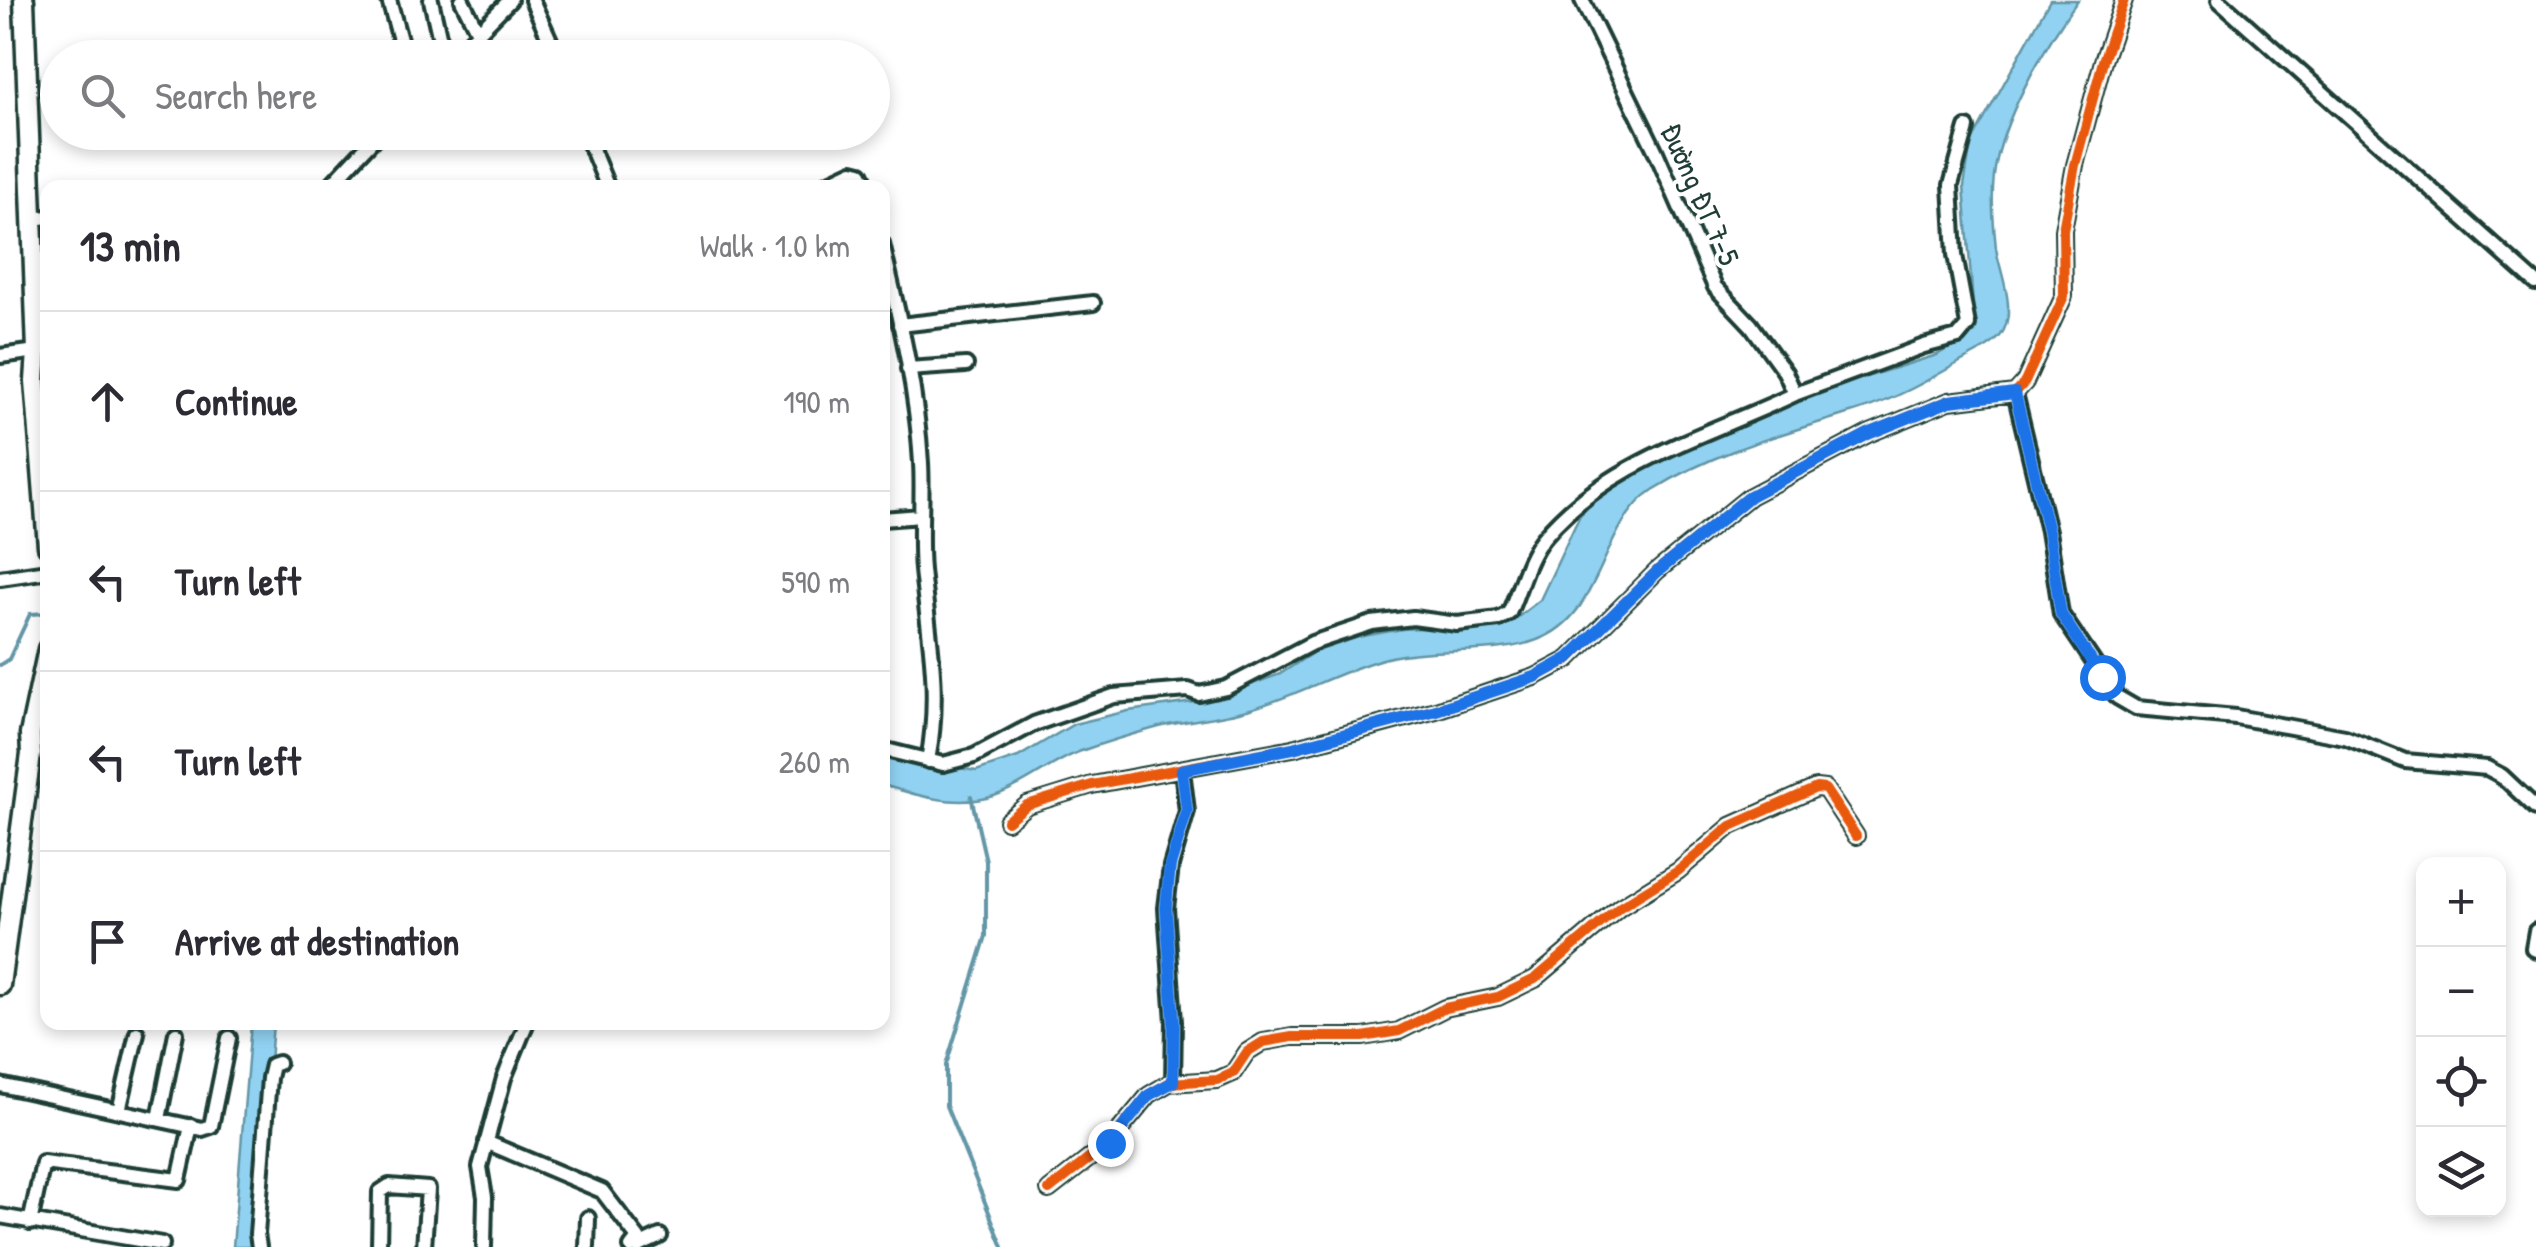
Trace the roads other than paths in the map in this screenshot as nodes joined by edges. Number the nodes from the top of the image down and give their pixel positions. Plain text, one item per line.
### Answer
1 (24, 0) edge
2 (389, 0) edge
3 (431, 0) edge
4 (462, 0) edge
5 (510, 0) edge
6 (532, 0) edge
7 (1582, 0) edge
8 (2124, 0) edge
9 (2219, 0) edge
10 (478, 32) junction
11 (400, 40) edge
12 (440, 40) edge
13 (470, 40) edge
14 (550, 40) edge
15 (1967, 128) dead end
16 (363, 150) edge
17 (592, 150) edge
18 (335, 180) edge
19 (605, 180) edge
20 (834, 180) edge
21 (864, 180) edge
22 (40, 218) edge
23 (890, 280) edge
24 (2536, 284) edge
25 (1093, 304) dead end
26 (900, 325) junction
27 (37, 350) junction
28 (0, 356) edge
29 (966, 366) dead end
30 (908, 369) junction
31 (40, 372) edge
32 (2015, 393) junction
33 (1795, 394) junction
34 (921, 516) junction
35 (890, 518) edge
36 (40, 573) edge
37 (2, 582) edge
38 (40, 687) edge
39 (40, 732) edge
40 (890, 751) edge
41 (31, 754) junction
42 (928, 761) junction
43 (1182, 770) junction
44 (2536, 808) edge
45 (1007, 822) dead end
46 (1856, 836) dead end
47 (2536, 931) edge
48 (2536, 950) edge
49 (0, 985) edge
50 (525, 1030) edge
51 (136, 1032) dead end
52 (176, 1034) dead end
53 (229, 1038) dead end
54 (278, 1064) dead end
55 (1173, 1082) junction
56 (0, 1085) edge
57 (119, 1111) junction
58 (159, 1120) junction
59 (191, 1126) junction
60 (486, 1142) junction
61 (1049, 1190) dead end
62 (0, 1216) edge
63 (588, 1218) dead end
64 (30, 1222) junction
65 (660, 1236) dead end
66 (162, 1244) dead end
67 (259, 1247) edge
68 (379, 1247) edge
69 (424, 1247) edge
70 (484, 1247) edge
71 (587, 1247) edge
72 (634, 1247) edge

1 - 22 main road
2 - 11 street
3 - 12 street
4 - 10 street
5 - 10 street
6 - 14 street
7 - 33 street, Đường ĐT 7-5
8 - 32 street
9 - 24 street
10 - 13 street
15 - 33 street
16 - 18 street
17 - 19 street
20 - 21 street
22 - 27 main road
23 - 26 street
25 - 26 street
26 - 30 street
27 - 28 street
27 - 31 main road
29 - 30 street
30 - 34 street
32 - 43 street
32 - 44 street
33 - 42 street
34 - 35 street
34 - 42 street
36 - 37 street
38 - 41 main road
39 - 41 main road
40 - 42 street
41 - 49 main road
43 - 45 street
43 - 55 street
46 - 55 street
47 - 48 street
50 - 60 street
51 - 57 street
52 - 58 street
53 - 59 street
54 - 67 street
55 - 61 street
56 - 57 street
57 - 58 street
58 - 59 street
59 - 64 street
60 - 70 street
60 - 72 street
62 - 64 street
63 - 71 street
64 - 66 street
65 - 72 street
68 - 69 street

